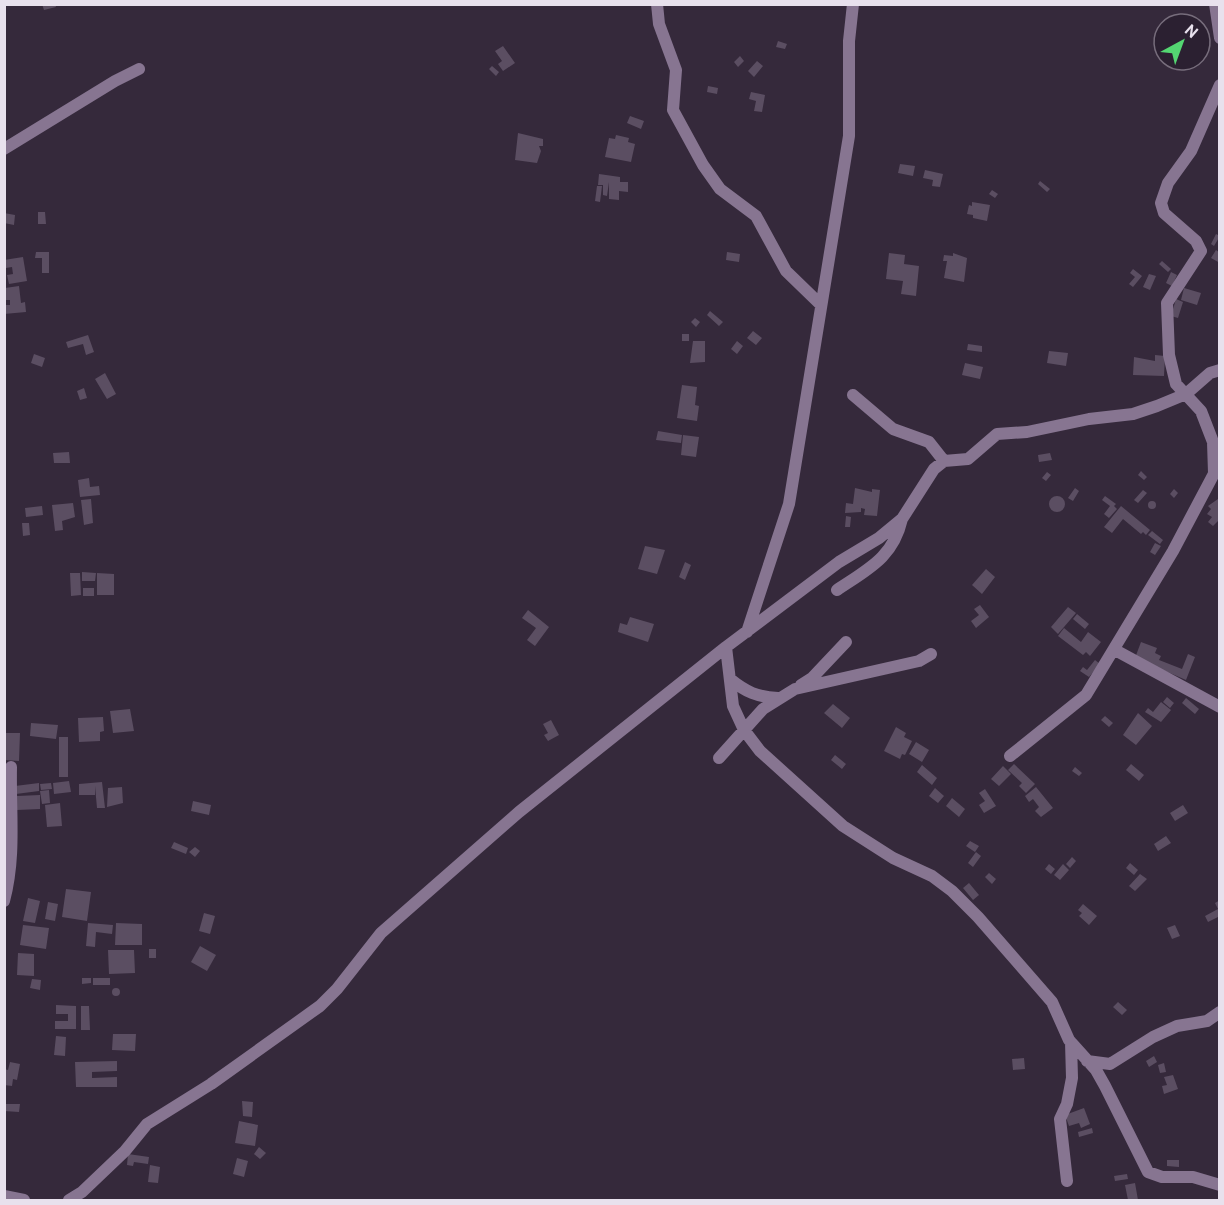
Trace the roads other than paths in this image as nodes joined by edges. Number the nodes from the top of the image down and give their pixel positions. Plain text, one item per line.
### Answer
1 (657, 4) edge
2 (853, 4) edge
3 (1216, 16) edge
4 (1220, 38) edge
5 (139, 69) dead end
6 (1220, 85) edge
7 (4, 149) edge
8 (820, 304) junction
9 (1220, 370) edge
10 (1186, 394) junction
11 (853, 395) dead end
12 (944, 461) junction
13 (1217, 469) edge
14 (902, 519) junction
15 (837, 590) dead end
16 (747, 632) junction
17 (846, 642) dead end
18 (726, 647) junction
19 (1115, 650) junction
20 (932, 654) dead end
21 (730, 679) junction
22 (795, 689) junction
23 (778, 698) junction
24 (1220, 707) edge
25 (744, 730) junction
26 (1010, 756) dead end
27 (719, 758) dead end
28 (11, 767) dead end
29 (4, 901) edge
30 (1220, 1012) edge
31 (1071, 1042) junction
32 (1087, 1061) junction
33 (1067, 1181) dead end
34 (1220, 1185) edge
35 (4, 1196) edge
36 (24, 1200) edge
37 (69, 1200) edge

1 - 8 street
2 - 8 street
3 - 4 street
5 - 7 street
6 - 10 street
8 - 16 street
9 - 10 street
10 - 12 street
10 - 13 street
11 - 12 street
12 - 14 street
13 - 19 street
14 - 15 street
14 - 16 street
16 - 18 street
17 - 22 street
18 - 21 street
18 - 37 street
19 - 24 street
19 - 26 street
20 - 22 street
21 - 23 street
21 - 25 street
22 - 23 street
23 - 25 street
25 - 27 street
25 - 31 street
28 - 29 street
30 - 32 street
31 - 32 street
31 - 33 street
32 - 34 street
35 - 36 street

